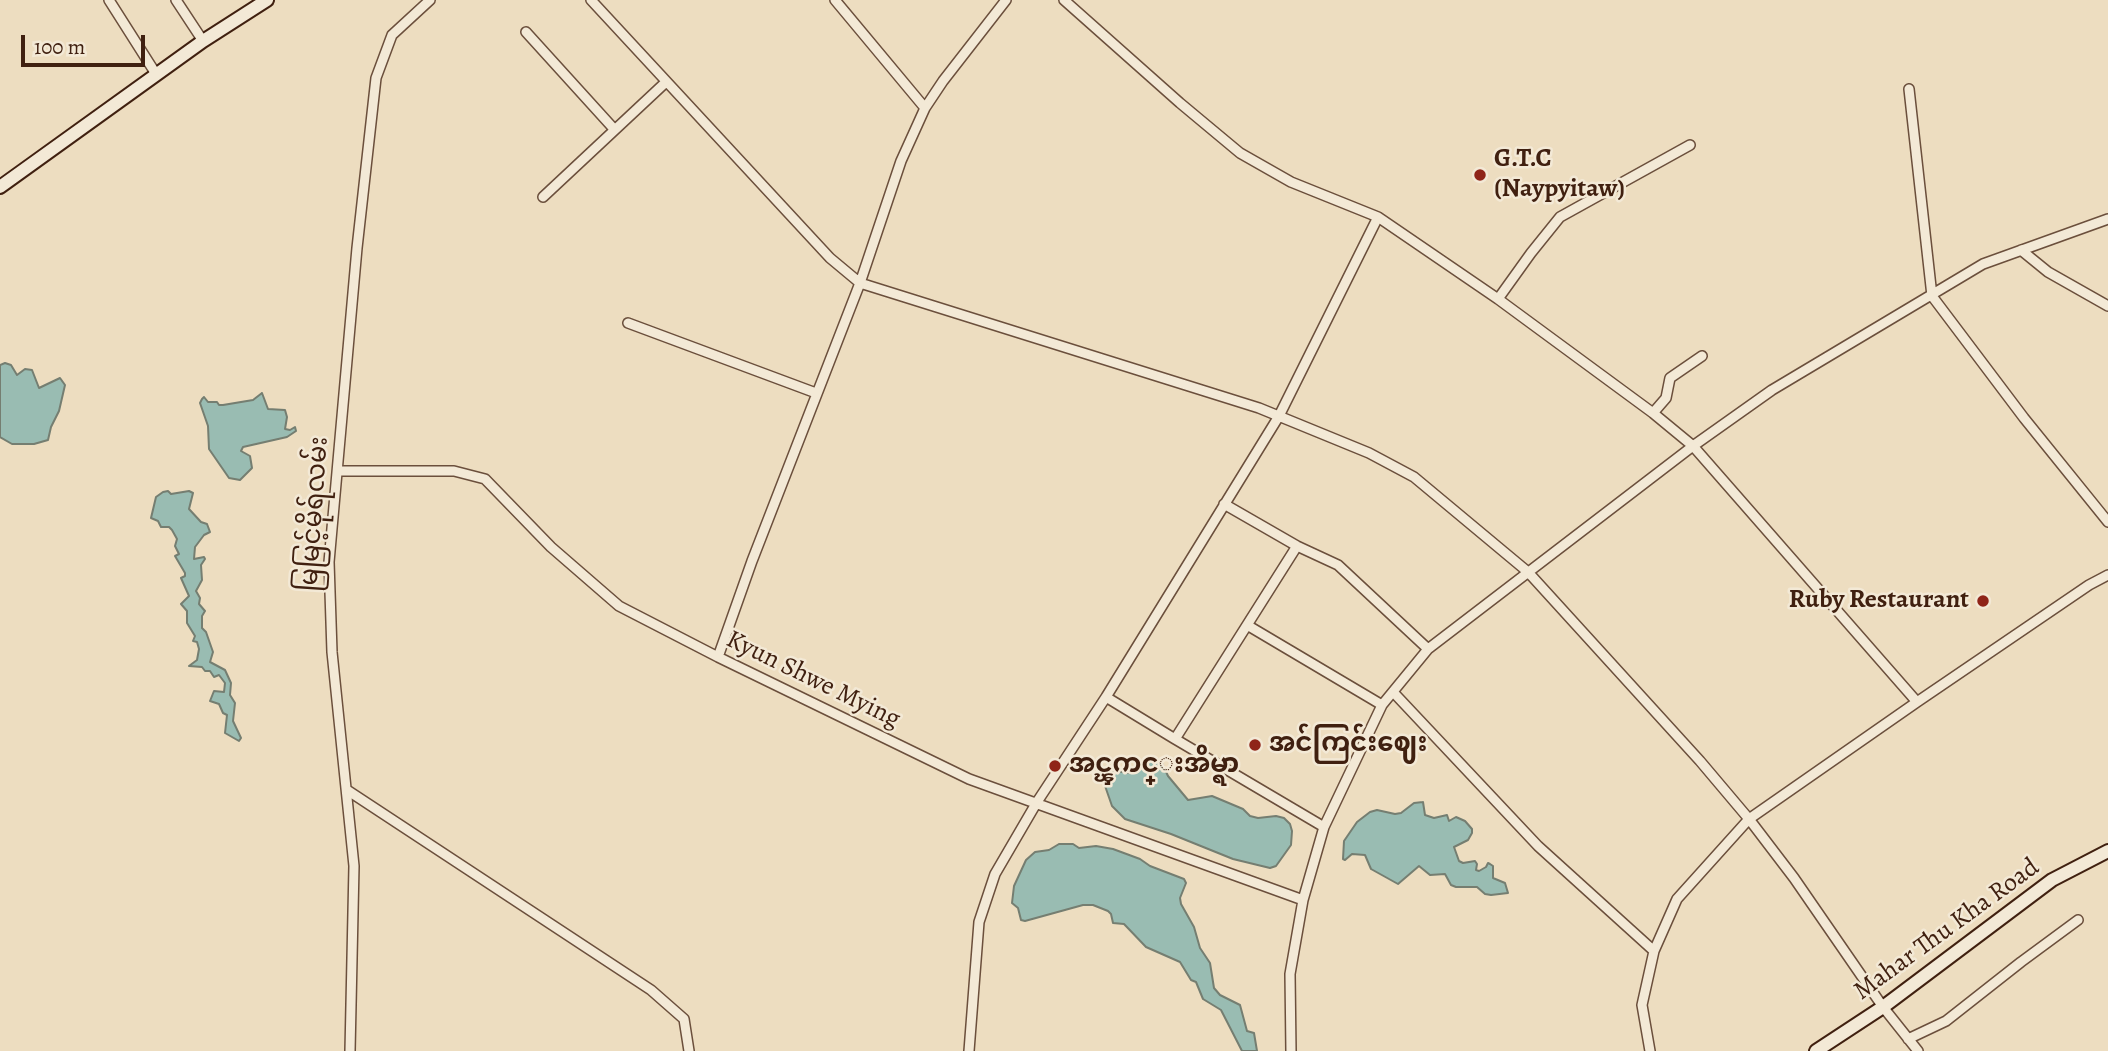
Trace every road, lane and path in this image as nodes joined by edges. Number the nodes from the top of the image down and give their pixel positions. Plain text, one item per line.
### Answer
1 (109, 0) edge
2 (176, 0) edge
3 (267, 0) edge
4 (430, 0) edge
5 (591, 0) edge
6 (835, 0) edge
7 (1006, 0) edge
8 (1064, 0) edge
9 (526, 32) dead end
10 (203, 41) junction
11 (156, 74) junction
12 (666, 82) junction
13 (1909, 89) dead end
14 (925, 108) junction
15 (614, 129) junction
16 (1690, 145) dead end
17 (0, 187) edge
18 (543, 197) dead end
19 (1378, 217) junction
20 (2108, 219) edge
21 (2021, 250) junction
22 (860, 283) junction
23 (1932, 296) junction
24 (1498, 299) junction
25 (2108, 306) edge
26 (628, 323) dead end
27 (1702, 356) dead end
28 (816, 393) junction
29 (1653, 414) junction
30 (1279, 416) junction
31 (1693, 446) junction
32 (339, 471) junction
33 (1224, 504) junction
34 (2108, 523) edge
35 (1297, 546) junction
36 (1528, 572) junction
37 (2108, 575) edge
38 (1247, 625) junction
39 (1428, 649) junction
40 (718, 657) junction
41 (1394, 693) junction
42 (1106, 697) junction
43 (1917, 702) junction
44 (1382, 705) junction
45 (1175, 739) junction
46 (347, 790) junction
47 (1037, 802) junction
48 (1749, 819) junction
49 (1324, 827) junction
50 (2108, 851) edge
51 (1303, 900) junction
52 (2078, 920) dead end
53 (1654, 950) junction
54 (1884, 1007) junction
55 (1908, 1039) junction
56 (1915, 1050) edge
57 (349, 1051) edge
58 (689, 1051) edge
59 (969, 1051) edge
60 (1291, 1051) edge
61 (1650, 1051) edge
62 (1816, 1051) edge

1 - 11 street
2 - 10 street
3 - 10 main road
4 - 32 street, မြမြင့်မိုရ်လမ်း
5 - 12 street
6 - 14 street
7 - 14 street
8 - 19 street
9 - 15 street
10 - 11 main road
11 - 17 main road
12 - 15 street
12 - 22 street
13 - 23 street
14 - 22 street
15 - 18 street
16 - 24 street
19 - 24 street
19 - 30 street
20 - 21 street
21 - 23 street
21 - 25 street
22 - 28 street
22 - 30 street
23 - 31 street
23 - 34 street
24 - 29 street
26 - 28 street
27 - 29 street
28 - 40 street
29 - 31 street
30 - 33 street
30 - 36 street
31 - 36 street
31 - 43 street
32 - 40 street, Kyun Shwe Mying
32 - 46 street, မြမြင့်မိုရ်လမ်း
33 - 35 street
33 - 42 street
35 - 38 street
35 - 39 street
36 - 39 street
36 - 48 street
37 - 43 street
38 - 44 street
38 - 45 street
39 - 41 street
40 - 47 street, Kyun Shwe Mying
41 - 44 street
41 - 53 street
42 - 45 street
42 - 47 street
43 - 48 street
44 - 49 street
45 - 49 street
46 - 57 street, မြမြင့်မိုရ်လမ်း
46 - 58 street
47 - 51 street, Kyun Shwe Mying
47 - 59 street
48 - 53 street
48 - 54 street
49 - 51 street
50 - 54 main road, Mahar Thu Kha Road
51 - 60 street
52 - 55 street
53 - 61 street
54 - 55 street
54 - 62 main road, Mahar Thu Kha Road
55 - 56 street

